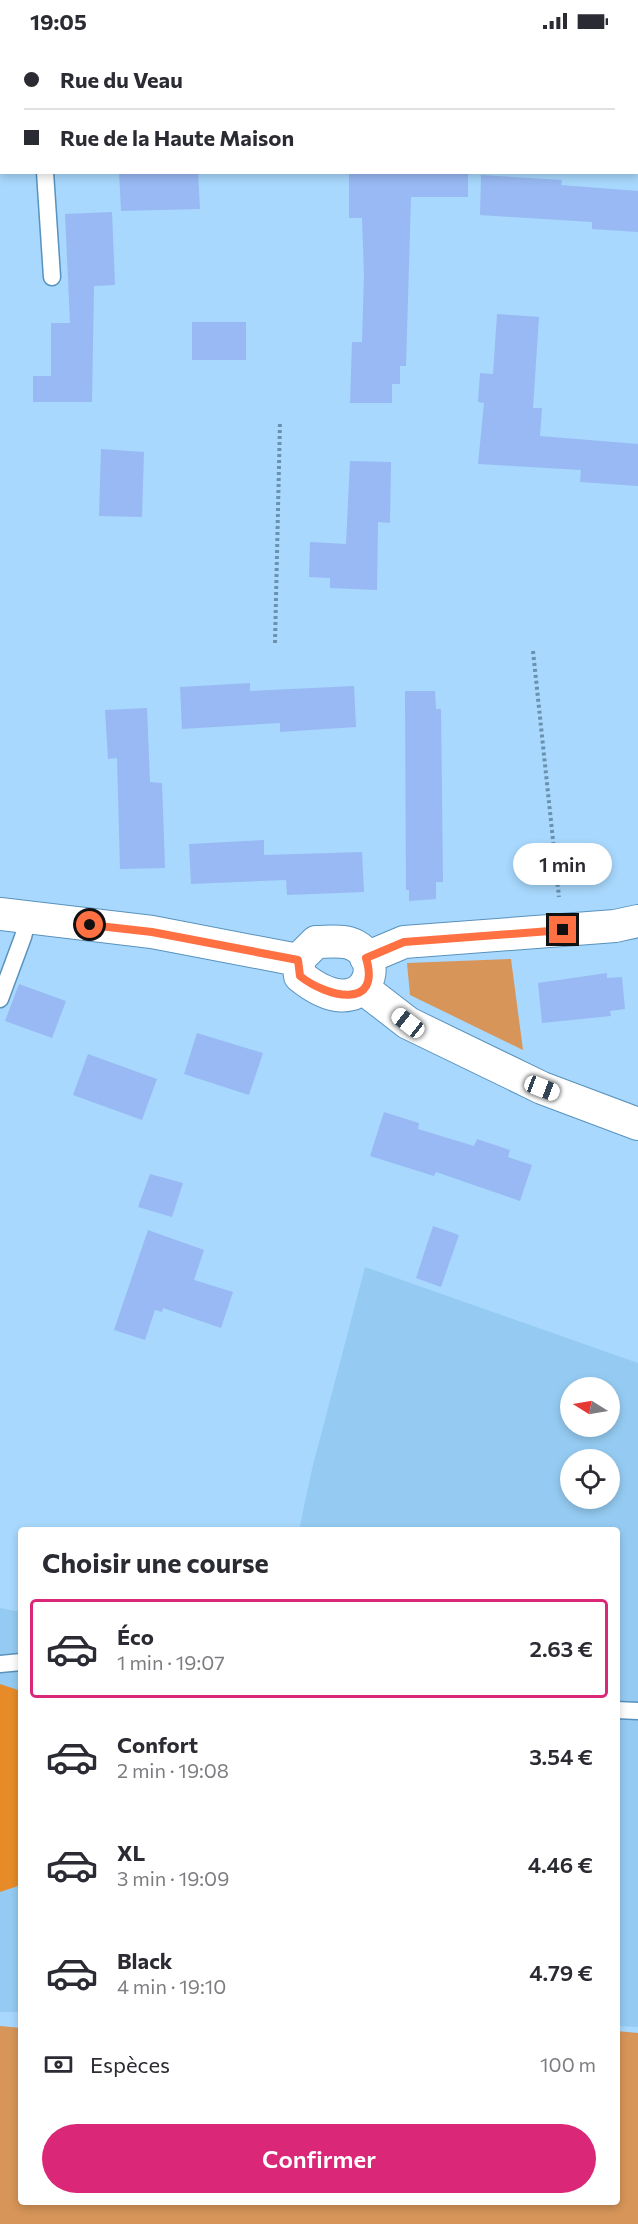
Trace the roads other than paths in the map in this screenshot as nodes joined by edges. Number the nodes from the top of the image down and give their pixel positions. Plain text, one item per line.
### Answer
1 (45, 174) edge
2 (52, 277) dead end
3 (14, 915) edge
4 (638, 921) edge
5 (366, 958) junction
6 (298, 960) junction
7 (364, 989) junction
8 (0, 999) edge
9 (638, 1124) edge
10 (18, 1662) edge
11 (0, 1664) edge
12 (620, 1710) edge
13 (638, 1711) edge

1 - 2 lane
3 - 6 street
3 - 8 lane
4 - 5 street
5 - 6 street
5 - 7 street
6 - 7 street
7 - 9 street
10 - 11 lane
12 - 13 lane

